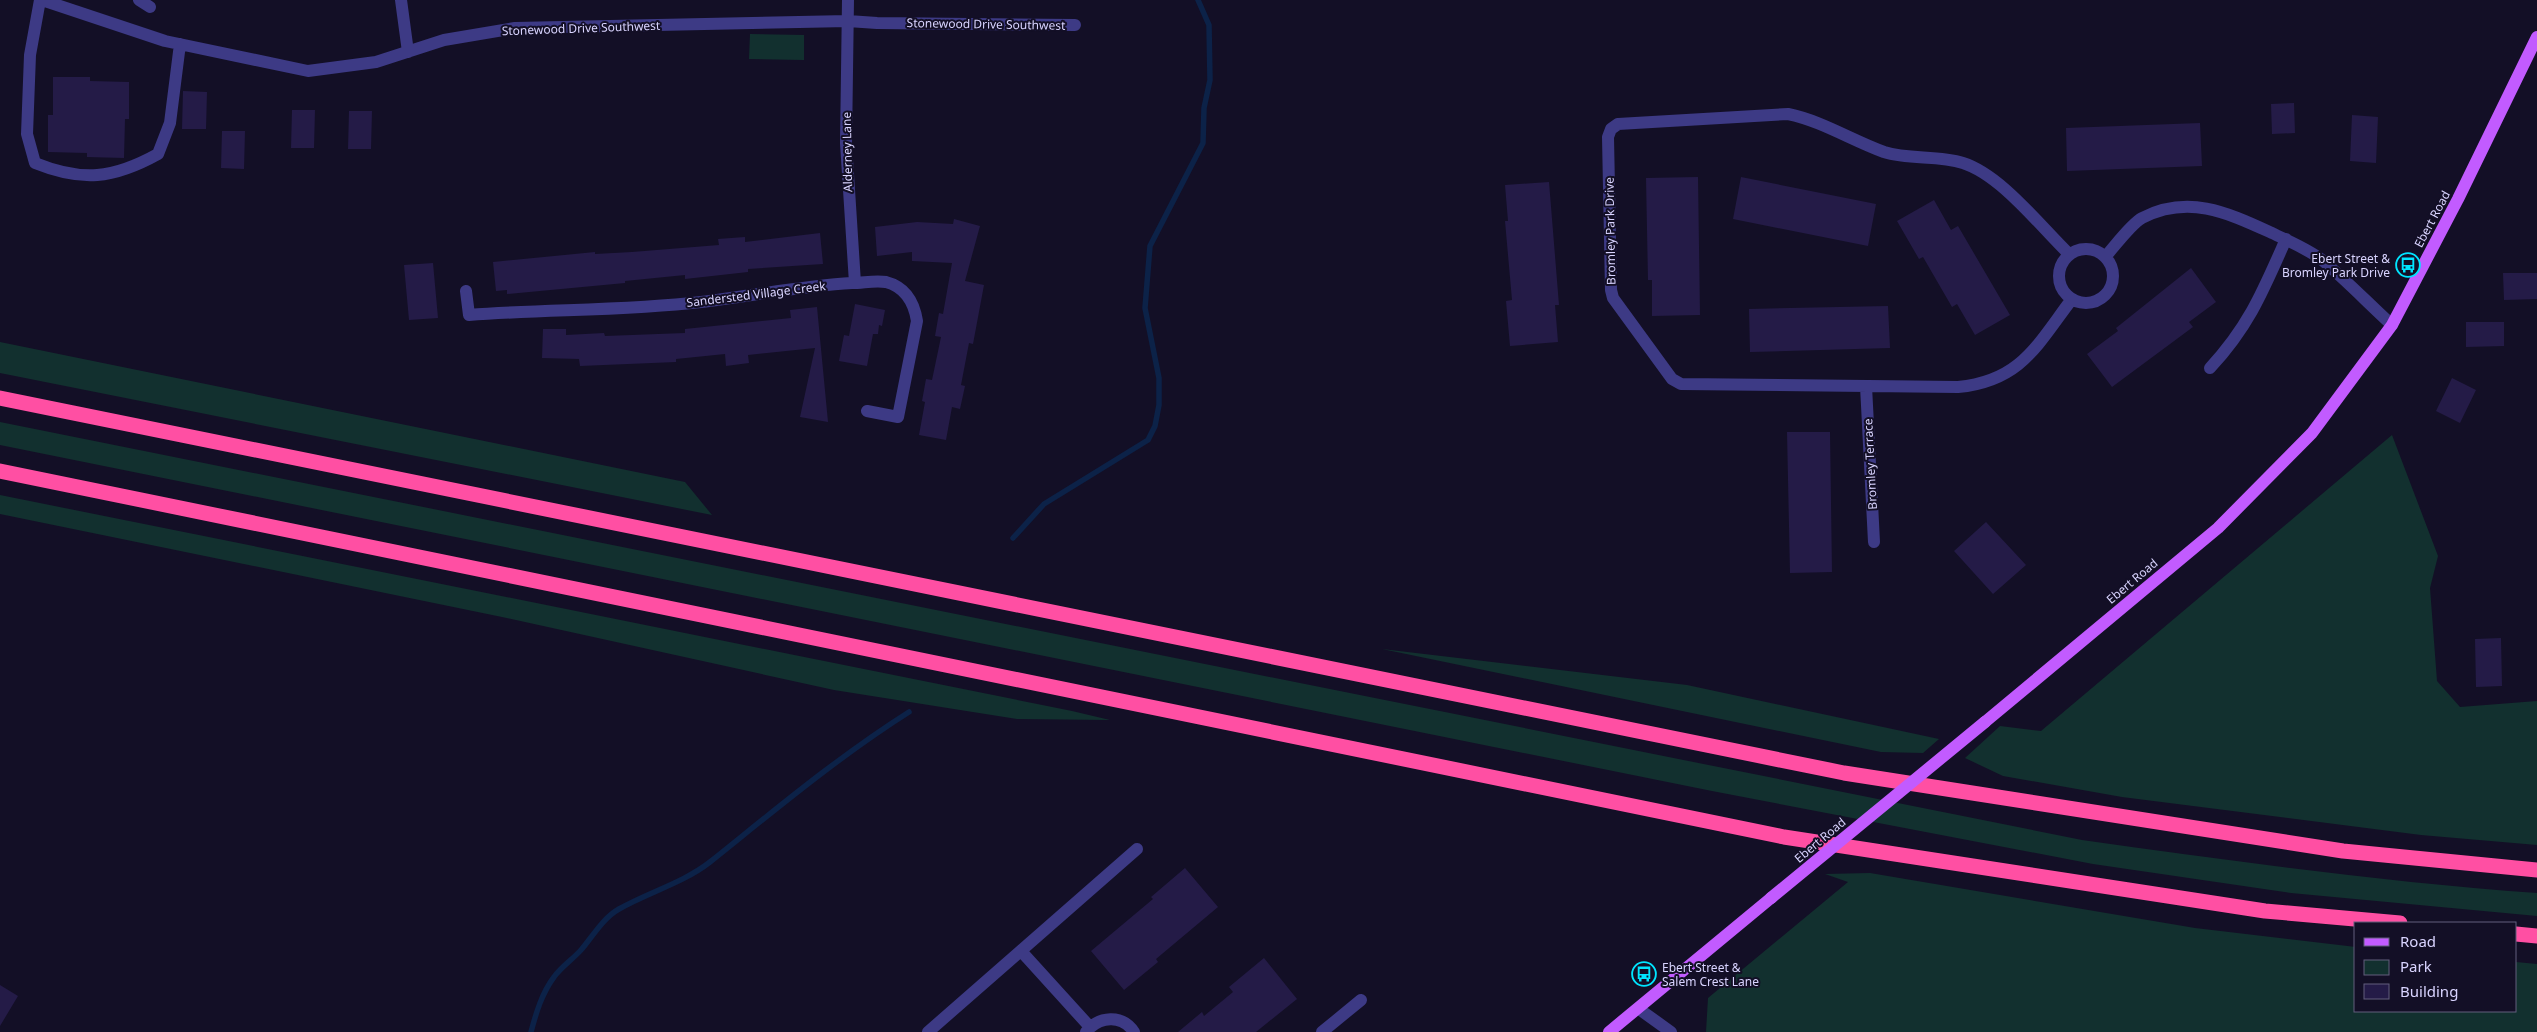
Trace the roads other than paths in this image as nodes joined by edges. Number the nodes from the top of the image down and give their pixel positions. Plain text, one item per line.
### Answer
1 (41, 0) edge
2 (139, 0) edge
3 (401, 0) edge
4 (848, 0) edge
5 (150, 7) dead end
6 (848, 21) junction
7 (1075, 25) dead end
8 (2537, 37) edge
9 (180, 44) junction
10 (408, 52) junction
11 (2286, 240) junction
12 (2069, 254) junction
13 (2105, 256) junction
14 (855, 283) junction
15 (466, 291) dead end
16 (2072, 299) junction
17 (2392, 325) junction
18 (2210, 368) dead end
19 (1866, 386) junction
20 (0, 398) edge
21 (868, 411) dead end
22 (0, 471) edge
23 (1874, 542) dead end
24 (1138, 849) dead end
25 (2537, 870) edge
26 (2389, 922) edge
27 (2517, 934) edge
28 (2537, 936) edge
29 (1022, 950) junction
30 (1361, 1000) dead end
31 (1639, 1009) junction
32 (1088, 1030) edge
33 (928, 1032) edge
34 (1134, 1032) edge
35 (1322, 1032) edge
36 (1609, 1032) edge
37 (1671, 1032) edge

1 - 9 street, Stonewood Drive Southwest
1 - 9 street
2 - 5 street
3 - 10 street
4 - 6 street, Alderney Lane
6 - 7 street, Stonewood Drive Southwest
6 - 10 street, Stonewood Drive Southwest
6 - 14 street, Alderney Lane
8 - 17 main road, Ebert Road
9 - 10 street, Stonewood Drive Southwest
11 - 13 street
11 - 17 street
11 - 18 street
12 - 13 street
12 - 16 street
12 - 19 street, Bromley Park Drive
13 - 16 street
14 - 15 street, Sandersted Village Creek
14 - 21 street, Sandersted Village Creek
16 - 19 street, Bromley Park Drive
17 - 31 main road, Ebert Road, bridge
19 - 23 street, Bromley Terrace
20 - 25 highway
22 - 26 highway
24 - 29 street
27 - 28 highway
29 - 32 street
29 - 33 street
30 - 35 street
31 - 36 main road, Ebert Road
31 - 37 street
32 - 34 street

